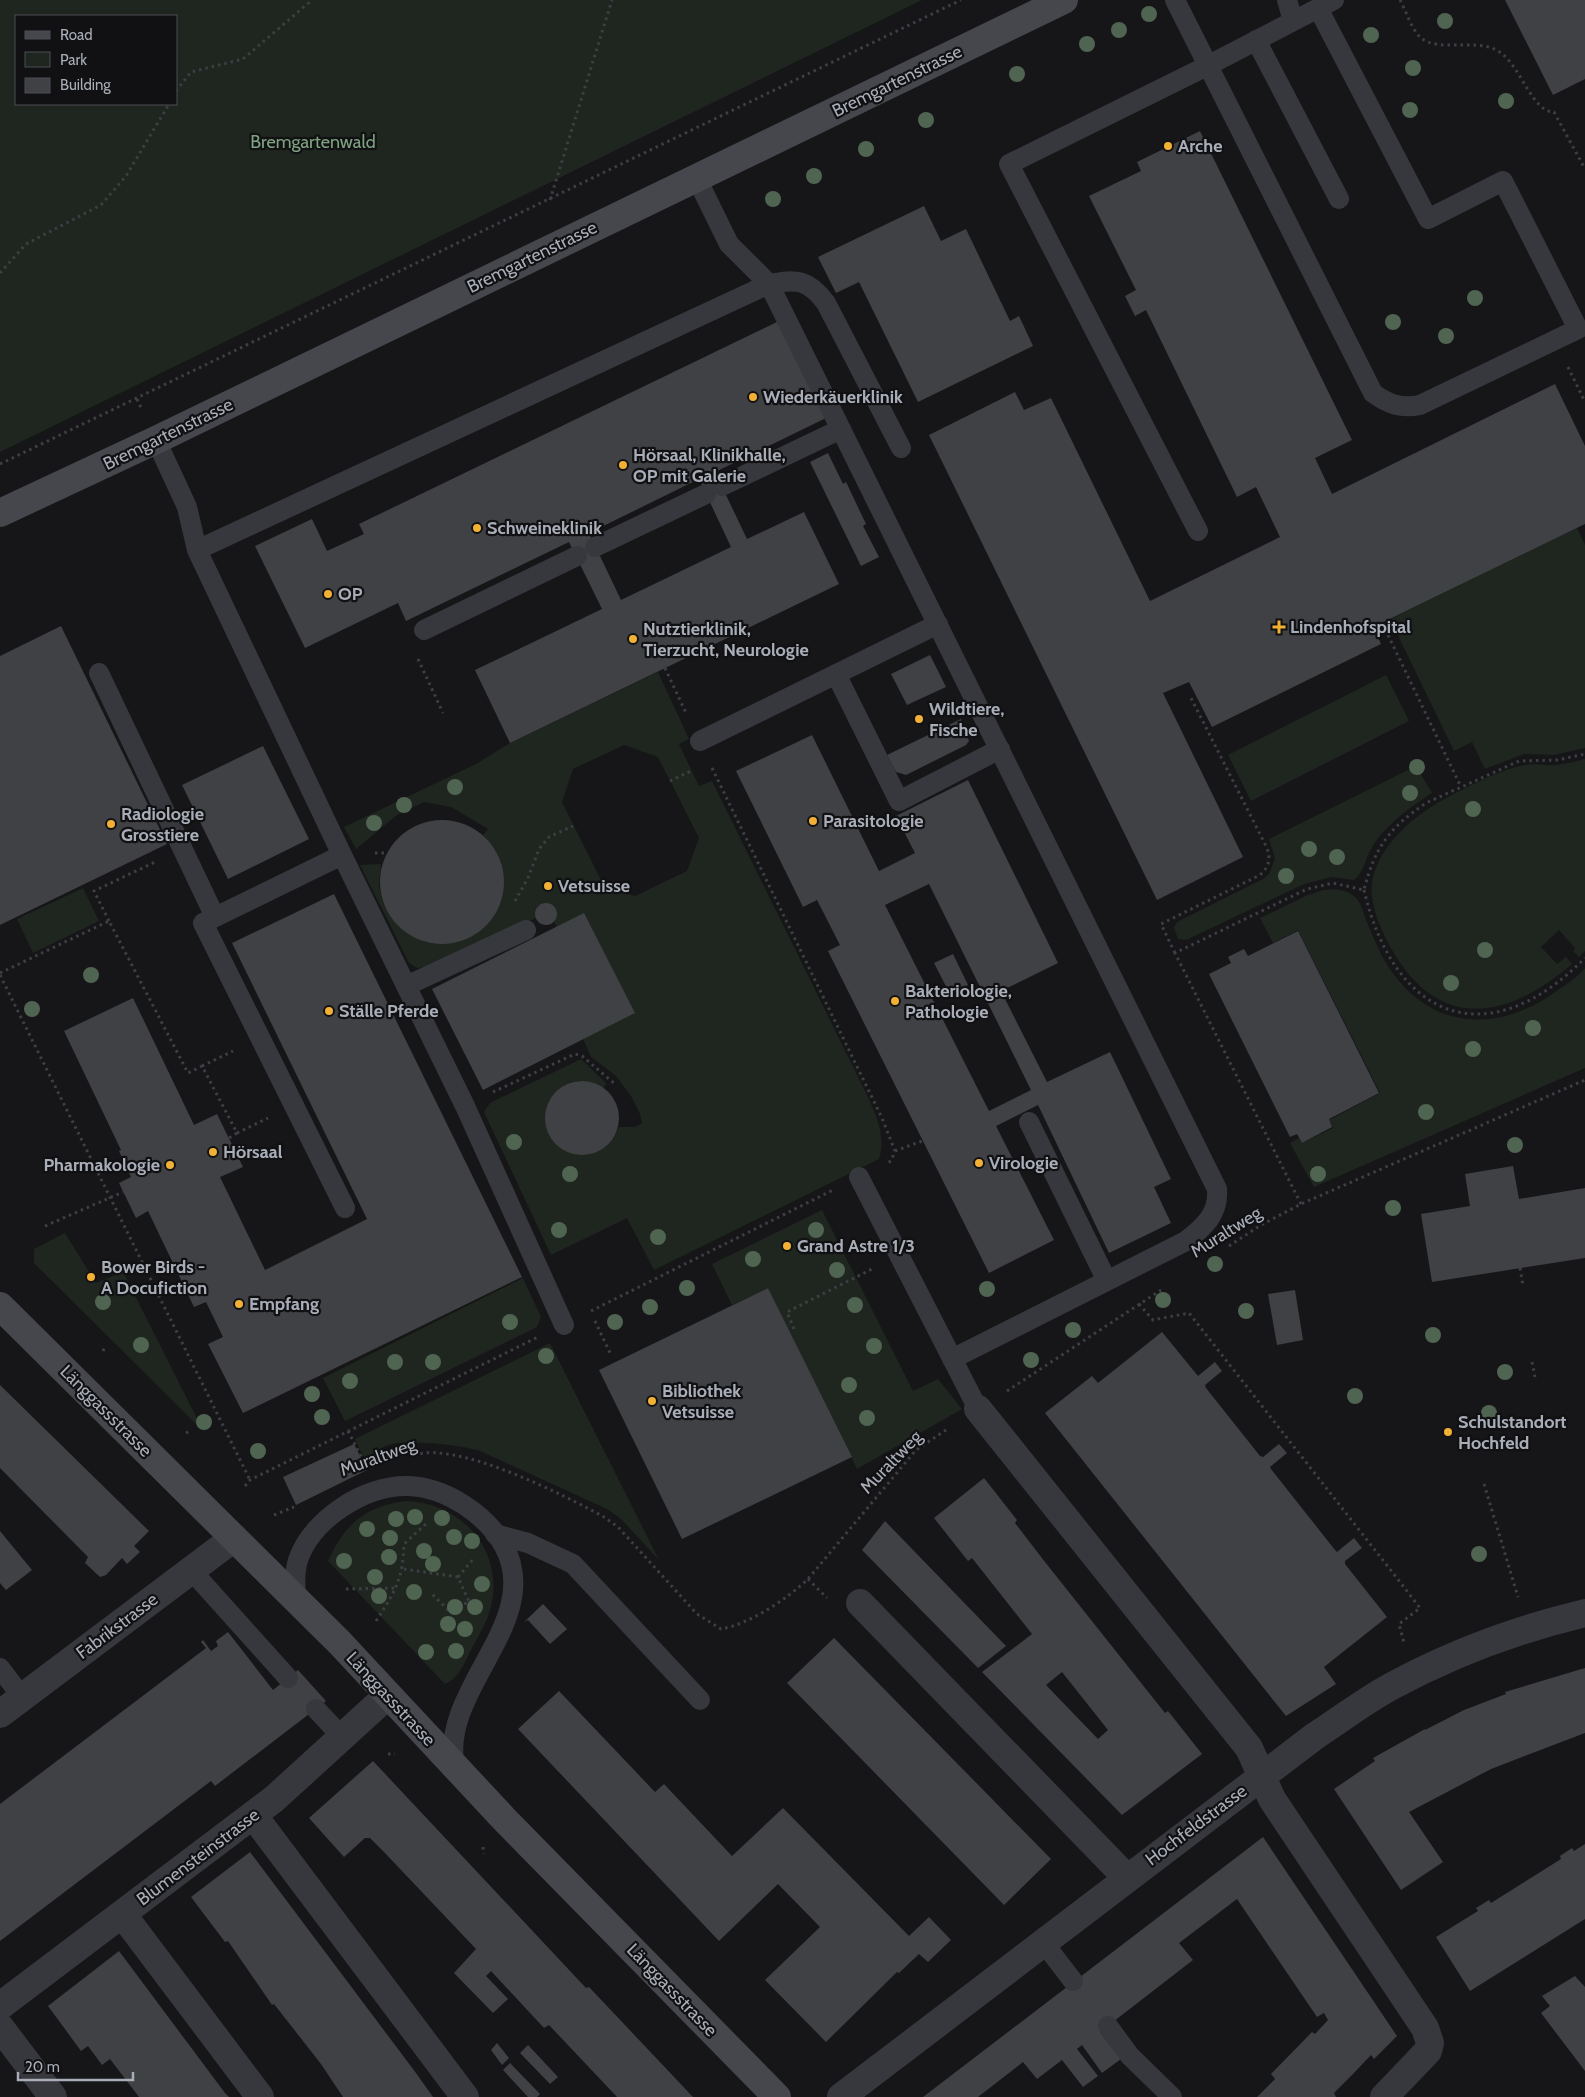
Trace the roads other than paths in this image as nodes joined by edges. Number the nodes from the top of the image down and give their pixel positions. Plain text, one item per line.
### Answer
1 (1064, 0) edge
2 (1175, 0) edge
3 (1287, 0) edge
4 (1326, 4) edge
5 (1292, 21) junction
6 (1256, 40) junction
7 (1209, 65) junction
8 (696, 177) junction
9 (1339, 199) dead end
10 (769, 284) junction
11 (841, 429) junction
12 (156, 440) junction
13 (901, 448) dead end
14 (0, 513) edge
15 (1198, 531) dead end
16 (595, 547) dead end
17 (197, 550) junction
18 (577, 556) dead end
19 (938, 624) junction
20 (424, 630) dead end
21 (99, 672) dead end
22 (836, 674) junction
23 (700, 740) road end
24 (1000, 749) junction
25 (342, 855) junction
26 (215, 917) junction
27 (526, 930) dead end
28 (406, 986) junction
29 (1028, 1122) dead end
30 (859, 1177) road end
31 (346, 1208) dead end
32 (1107, 1281) junction
33 (0, 1306) edge
34 (564, 1325) road end
35 (952, 1359) junction
36 (978, 1409) joint
37 (495, 1534) junction
38 (234, 1538) junction
39 (191, 1570) junction
40 (297, 1601) junction
41 (860, 1603) dead end
42 (1585, 1613) edge
43 (0, 1668) edge
44 (288, 1678) dead end
45 (387, 1696) junction
46 (22, 1698) junction
47 (700, 1700) dead end
48 (316, 1709) dead end
49 (0, 1714) edge
50 (342, 1737) junction
51 (455, 1767) junction
52 (1260, 1777) junction
53 (253, 1815) junction
54 (1127, 1878) junction
55 (123, 1915) junction
56 (1043, 1942) junction
57 (1074, 1982) dead end
58 (0, 2006) edge
59 (1108, 2026) dead end
60 (0, 2027) edge
61 (53, 2097) edge
62 (260, 2097) edge
63 (465, 2097) edge
64 (777, 2097) edge
65 (840, 2097) edge
66 (1172, 2097) edge
67 (1384, 2097) edge

1 - 8 main road, Bremgartenstrasse
2 - 7 lane
3 - 5 lane
4 - 5 lane
4 - 7 lane
5 - 6 lane
6 - 7 lane
6 - 9 lane
7 - 15 lane
8 - 10 lane
8 - 12 main road, Bremgartenstrasse
10 - 11 lane
10 - 13 lane
10 - 17 lane
11 - 16 lane
11 - 19 lane
12 - 14 main road, Bremgartenstrasse
12 - 17 lane
17 - 25 lane
18 - 20 lane
19 - 22 lane
19 - 24 lane
21 - 26 lane
22 - 23 lane
22 - 24 lane
24 - 32 lane
25 - 26 lane
25 - 28 lane
26 - 31 lane
27 - 28 lane
28 - 34 lane
29 - 32 lane
30 - 35 lane
32 - 35 lane
33 - 38 main road, Länggassstrasse
35 - 36 lane
36 - 52 street
37 - 40 lane
37 - 47 lane
37 - 51 lane
38 - 39 street, Fabrikstrasse
38 - 40 main road, Länggassstrasse
39 - 44 lane
39 - 46 street, Fabrikstrasse
40 - 45 main road, Länggassstrasse
41 - 54 street
42 - 52 street, Hochfeldstrasse
43 - 46 lane
45 - 50 street, Blumensteinstrasse
45 - 51 main road, Länggassstrasse
46 - 49 street, Fabrikstrasse
48 - 50 lane
50 - 53 street, Blumensteinstrasse
51 - 64 main road, Länggassstrasse
52 - 54 street, Hochfeldstrasse
52 - 67 street
53 - 55 street, Blumensteinstrasse
53 - 63 street
54 - 56 street, Hochfeldstrasse
55 - 58 street, Blumensteinstrasse
55 - 62 street
56 - 57 lane
56 - 65 street, Hochfeldstrasse
59 - 66 lane
60 - 61 street

